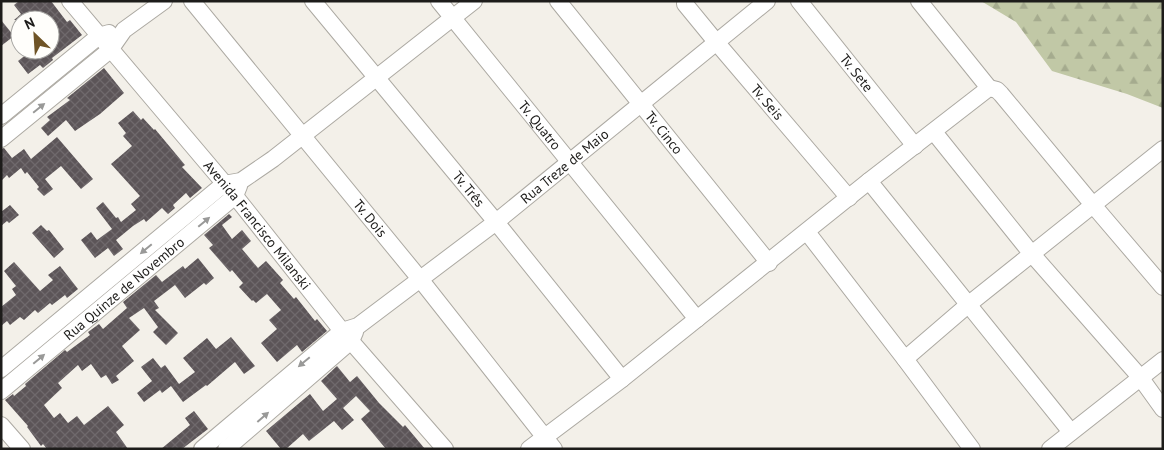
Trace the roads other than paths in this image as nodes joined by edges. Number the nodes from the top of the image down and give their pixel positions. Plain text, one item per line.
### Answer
1 (70, 1) edge
2 (164, 1) edge
3 (192, 1) edge
4 (313, 1) edge
5 (439, 1) edge
6 (474, 1) edge
7 (558, 1) edge
8 (767, 1) edge
9 (799, 1) edge
10 (919, 1) edge
11 (685, 4) dead end
12 (453, 18) junction
13 (124, 30) junction
14 (99, 36) junction
15 (717, 43) junction
16 (110, 50) junction
17 (376, 79) junction
18 (989, 88) junction
19 (641, 105) junction
20 (1, 116) edge
21 (934, 132) junction
22 (302, 137) junction
23 (1, 139) edge
24 (916, 146) junction
25 (1163, 149) edge
26 (568, 162) junction
27 (869, 181) junction
28 (233, 187) junction
29 (849, 198) junction
30 (1093, 205) junction
31 (496, 222) junction
32 (807, 232) junction
33 (1031, 253) junction
34 (769, 263) junction
35 (420, 280) junction
36 (1163, 287) edge
37 (968, 304) junction
38 (697, 319) junction
39 (346, 336) junction
40 (905, 359) junction
41 (1163, 360) edge
42 (1, 369) edge
43 (1140, 377) junction
44 (622, 379) junction
45 (1, 391) edge
46 (1163, 409) edge
47 (1, 425) edge
48 (1063, 442) edge
49 (550, 443) edge
50 (22, 449) edge
51 (202, 449) edge
52 (226, 449) edge
53 (445, 449) edge
54 (528, 449) edge
55 (972, 449) edge

1 - 14 street, Avenida Francisco Milanski
2 - 13 street
3 - 22 street, Tv. Dois
4 - 17 street, Tv. Três
5 - 12 street, Tv. Quatro
6 - 12 street, Rua Quinze de Novembro
7 - 19 street, Tv. Cinco
8 - 15 street, Rua Treze de Maio
9 - 24 street, Tv. Sete
10 - 18 street
11 - 15 street, Tv. Seis
12 - 17 street, Rua Quinze de Novembro
12 - 26 street, Tv. Quatro
13 - 14 street
13 - 16 street
14 - 16 street, Avenida Francisco Milanski
14 - 20 street
15 - 19 street, Rua Treze de Maio
15 - 29 street, Tv. Seis
23 -> 16 street
16 - 28 street, Avenida Francisco Milanski
17 - 22 street, Rua Quinze de Novembro
17 - 31 street, Tv. Três
18 - 21 street
18 - 30 street
19 - 26 street, Rua Treze de Maio
19 - 34 street, Tv. Cinco
21 - 24 street
21 - 33 street
22 - 28 street, Rua Quinze de Novembro
22 - 35 street, Tv. Dois
24 - 27 street
25 - 30 street
26 - 31 street, Rua Treze de Maio
26 - 38 street, Tv. Quatro
27 - 29 street
27 - 37 street
28 - 39 street, Avenida Francisco Milanski
28 -> 42 street, Rua Quinze de Novembro
45 -> 28 street, Rua Quinze de Novembro
29 - 32 street
30 - 33 street
30 - 36 street
31 - 35 street, Rua Treze de Maio
31 - 44 street, Tv. Três
32 - 34 street
32 - 40 street
33 - 37 street
33 - 43 street
34 - 38 street
35 - 39 street, Rua Treze de Maio
35 - 49 street, Tv. Dois
37 - 40 street
37 - 48 street
38 - 44 street
39 -> 51 street, Rua Treze de Maio
52 -> 39 street, Rua Treze de Maio
39 - 53 street, Avenida Francisco Milanski
40 - 55 street
41 - 43 street
43 - 46 street
43 - 48 street
44 - 49 street
47 - 50 street
49 - 54 street

